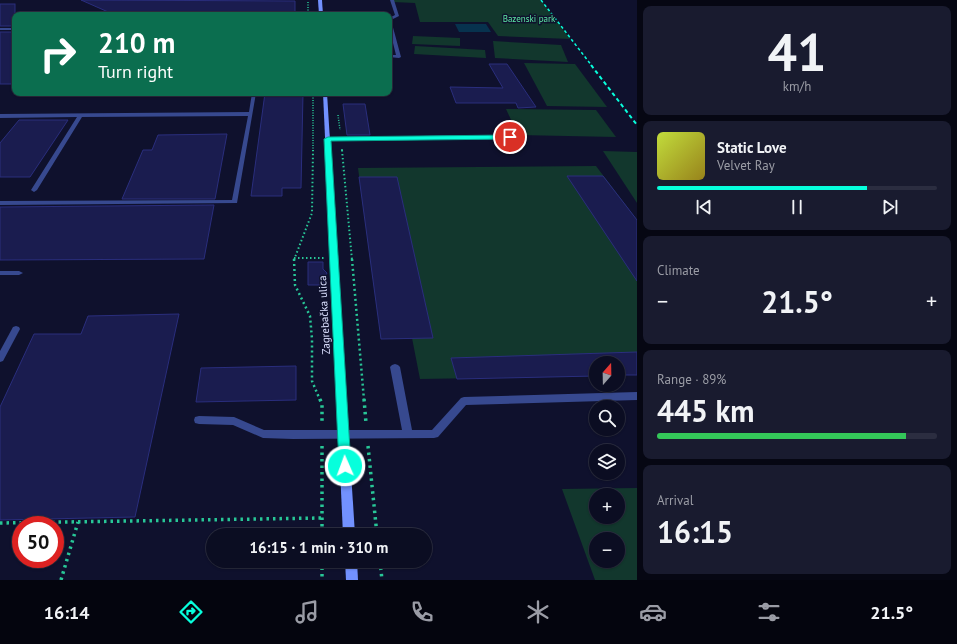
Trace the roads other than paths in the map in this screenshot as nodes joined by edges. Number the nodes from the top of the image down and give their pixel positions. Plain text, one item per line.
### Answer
1 (320, 0) edge
2 (392, 0) edge
3 (321, 12) edge
4 (392, 18) edge
5 (0, 29) edge
6 (12, 29) edge
7 (392, 32) edge
8 (392, 56) edge
9 (254, 96) edge
10 (325, 96) edge
11 (251, 114) junction
12 (0, 116) edge
13 (80, 116) junction
14 (510, 137) dead end
15 (328, 139) junction
16 (34, 190) dead end
17 (0, 203) edge
18 (0, 273) edge
19 (19, 273) dead end
20 (16, 329) dead end
21 (0, 359) edge
22 (395, 367) dead end
23 (637, 396) edge
24 (199, 420) dead end
25 (408, 434) junction
26 (344, 435) junction
27 (349, 528) edge
28 (351, 568) edge
29 (352, 580) edge

1 - 3 main road
2 - 4 lane
5 - 6 lane
7 - 8 lane
9 - 11 lane
10 - 15 main road, Zagrebačka ulica
11 - 13 lane
11 - 17 lane
12 - 13 lane
13 - 16 lane
14 - 15 lane
15 - 26 main road, Zagrebačka ulica
18 - 19 lane
20 - 21 lane
22 - 25 lane
23 - 25 lane
24 - 26 lane
25 - 26 lane
26 - 27 main road, Zagrebačka ulica
28 - 29 main road

